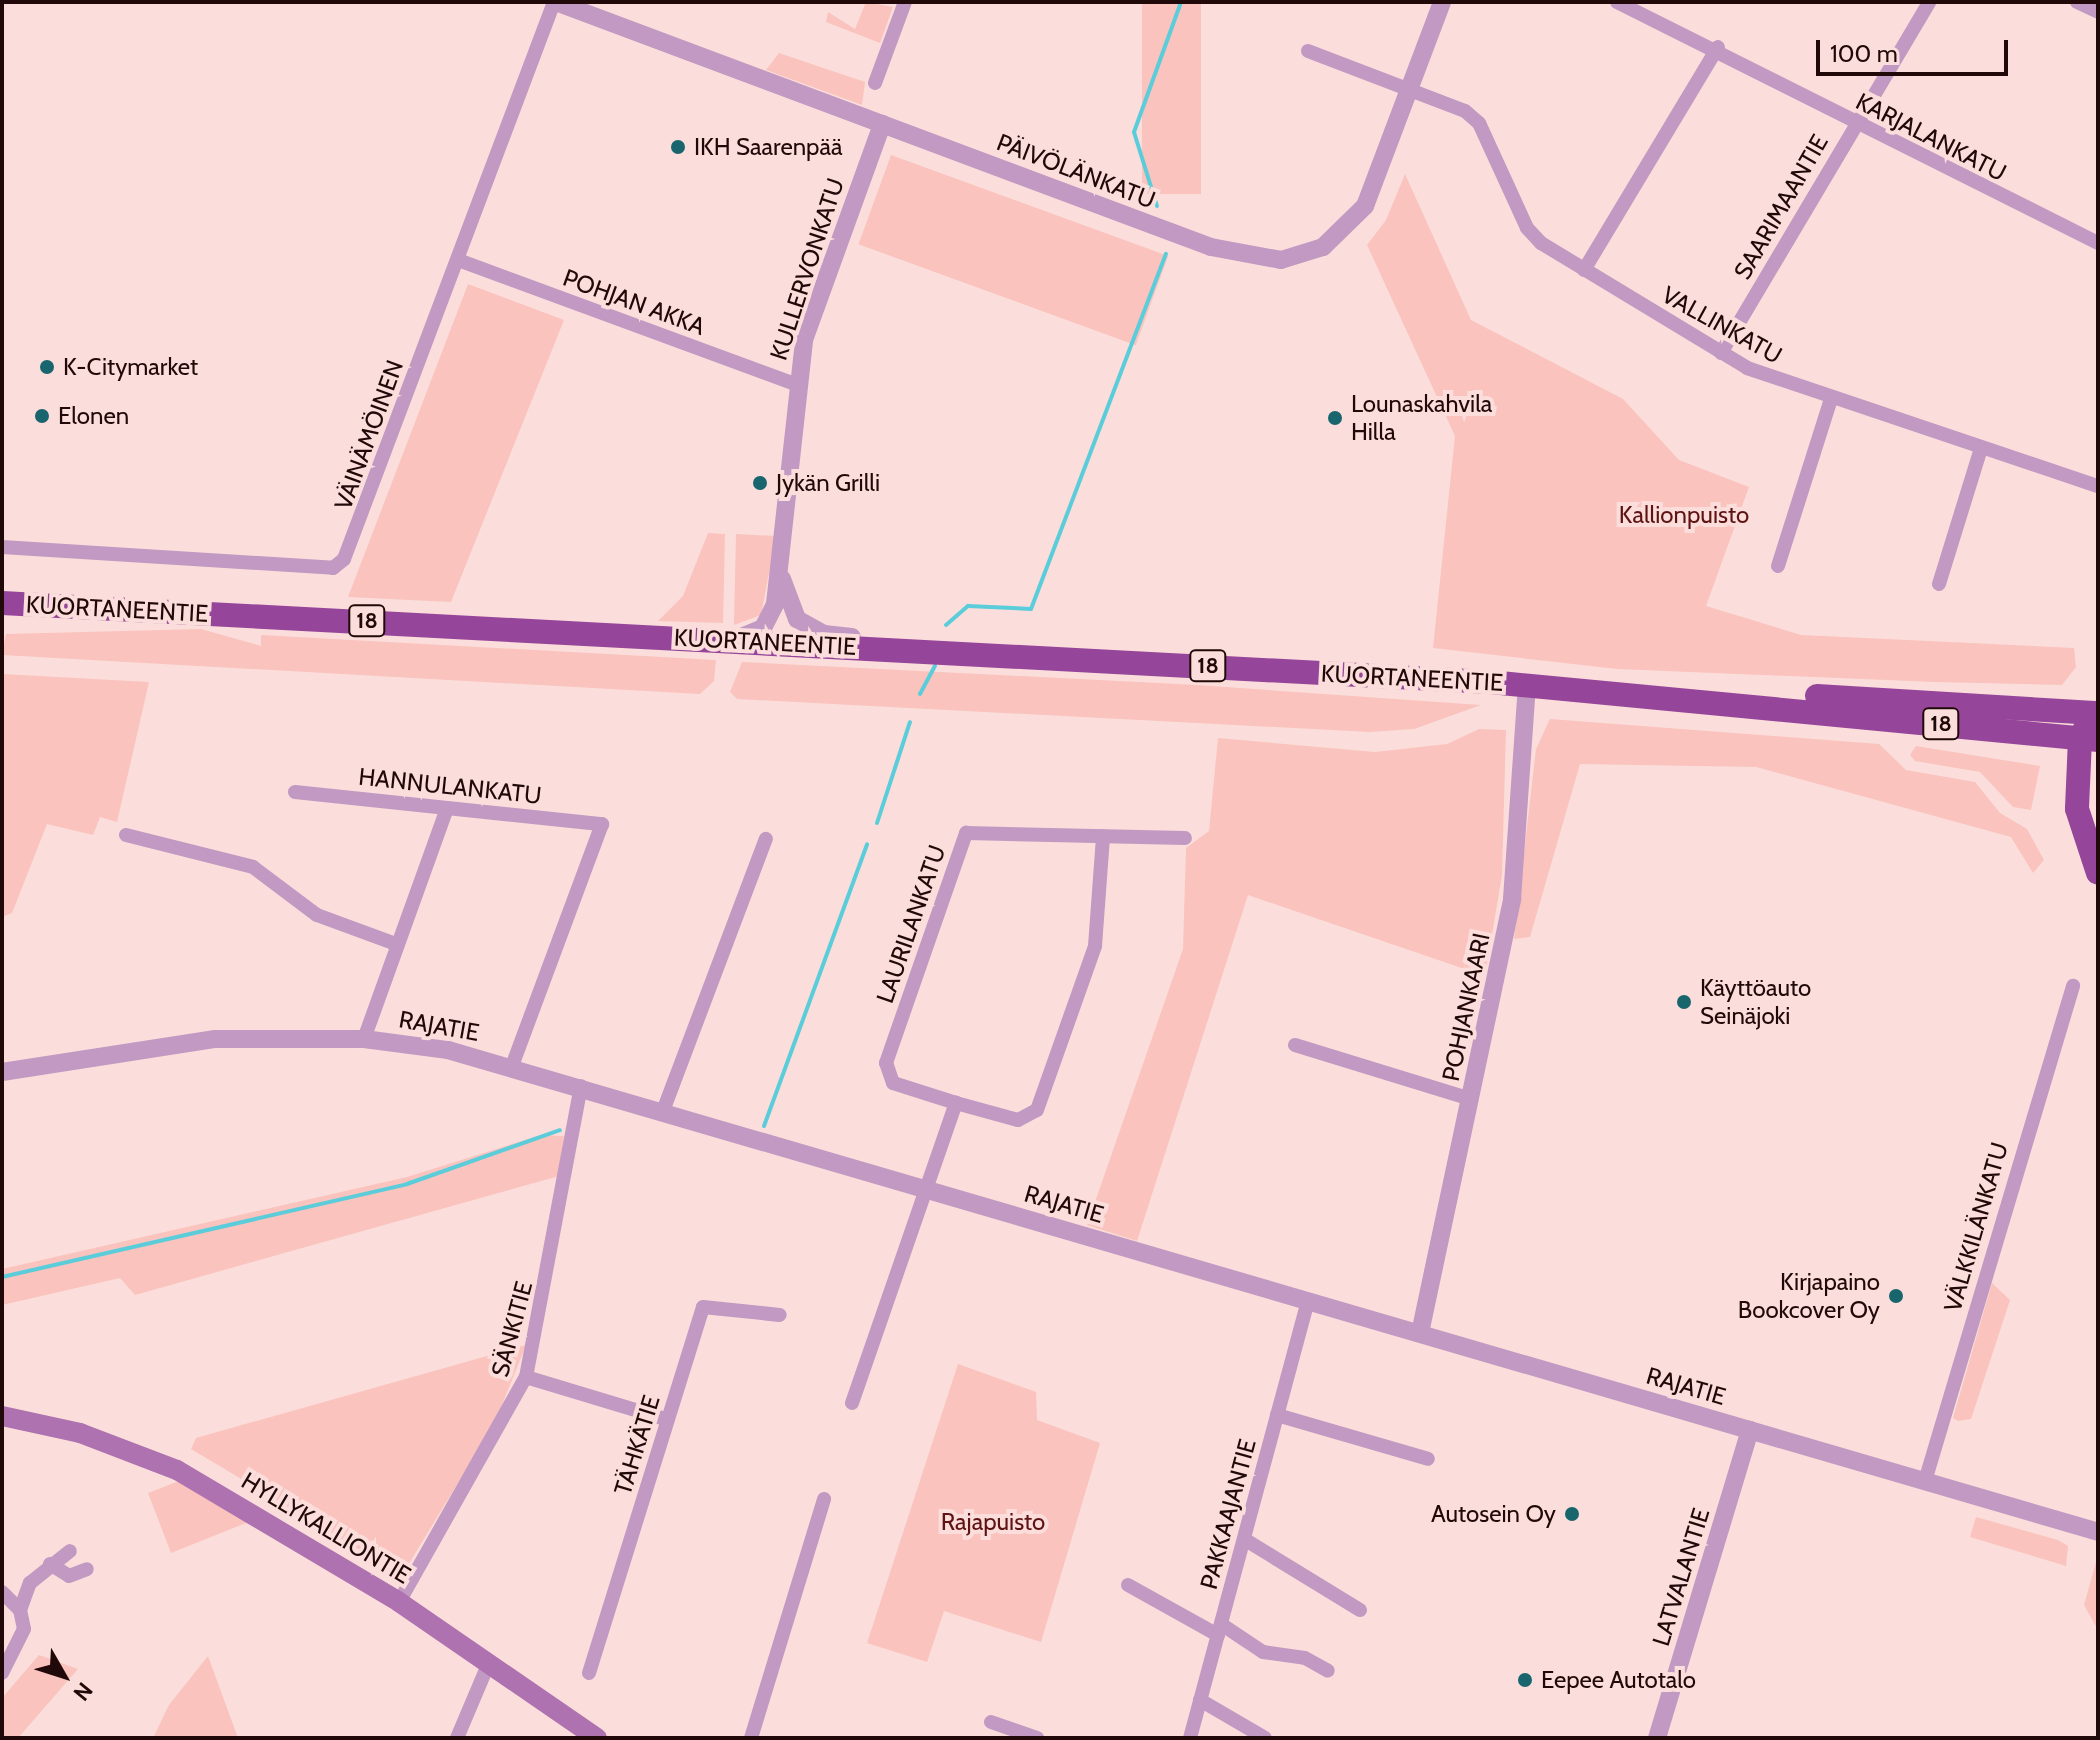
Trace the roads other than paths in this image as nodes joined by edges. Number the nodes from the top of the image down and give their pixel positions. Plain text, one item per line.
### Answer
1 (555, 2) edge
2 (905, 2) edge
3 (1442, 2) edge
4 (1617, 2) edge
5 (1929, 2) edge
6 (2077, 2) edge
7 (2098, 12) edge
8 (1718, 47) junction
9 (1308, 51) dead end
10 (875, 83) dead end
11 (1409, 90) junction
12 (882, 124) junction
13 (1855, 124) junction
14 (2098, 243) edge
15 (458, 260) junction
16 (1584, 270) junction
17 (1721, 353) junction
18 (795, 384) junction
19 (1831, 399) junction
20 (1981, 448) junction
21 (2098, 486) edge
22 (2, 547) edge
23 (1778, 566) dead end
24 (782, 576) junction
25 (1939, 584) dead end
26 (2, 603) edge
27 (732, 640) junction
28 (888, 649) junction
29 (1527, 685) junction
30 (2097, 716) edge
31 (2089, 739) edge
32 (295, 792) dead end
33 (447, 808) junction
34 (126, 835) dead end
35 (1103, 836) junction
36 (1185, 838) dead end
37 (766, 839) dead end
38 (2098, 873) edge
39 (396, 944) junction
40 (2073, 986) dead end
41 (364, 1039) junction
42 (1295, 1045) dead end
43 (512, 1066) junction
44 (2, 1072) edge
45 (581, 1086) junction
46 (1470, 1099) junction
47 (956, 1103) junction
48 (663, 1111) junction
49 (923, 1188) junction
50 (1308, 1301) junction
51 (780, 1315) dead end
52 (1420, 1333) junction
53 (526, 1377) junction
54 (852, 1403) dead end
55 (1277, 1415) junction
56 (2, 1416) edge
57 (668, 1420) junction
58 (1750, 1430) junction
59 (1428, 1459) dead end
60 (1925, 1481) junction
61 (824, 1499) dead end
62 (2098, 1532) edge
63 (1244, 1539) junction
64 (70, 1551) dead end
65 (50, 1564) junction
66 (87, 1569) dead end
67 (1128, 1585) dead end
68 (2, 1592) edge
69 (399, 1602) junction
70 (20, 1610) junction
71 (1360, 1610) dead end
72 (1220, 1629) junction
73 (488, 1665) junction
74 (1328, 1671) dead end
75 (2, 1673) edge
76 (589, 1673) dead end
77 (1200, 1700) junction
78 (991, 1722) dead end
79 (457, 1738) edge
80 (597, 1738) edge
81 (751, 1738) edge
82 (1037, 1738) edge
83 (1190, 1738) edge
84 (1265, 1738) edge
85 (1657, 1738) edge

1 - 12 street, PÄIVÖLÄNKATU
1 - 15 street, VÄINÄMÖINEN
2 - 10 street
3 - 11 street, PÄIVÖLÄNKATU
4 - 8 street, KARJALANKATU
5 - 13 street, SAARIMAANTIE
6 - 7 street
8 - 13 street, KARJALANKATU
8 - 16 street
9 - 11 street, VALLINKATU
11 - 12 street, PÄIVÖLÄNKATU
11 - 16 street, VALLINKATU
12 - 18 street, KULLERVONKATU
13 - 14 street, KARJALANKATU
13 - 17 street, SAARIMAANTIE
15 - 18 street, POHJAN AKKA
15 - 22 street, VÄINÄMÖINEN
16 - 17 street, VALLINKATU
17 - 19 street, VALLINKATU
18 - 24 street, KULLERVONKATU
19 - 20 street, VALLINKATU
19 - 23 street
20 - 21 street, VALLINKATU
20 - 25 street
24 - 27 street, KULLERVONKATU
24 - 28 street, KULLERVONKATU
26 - 27 highway, KUORTANEENTIE / 18
27 - 28 highway, KUORTANEENTIE / 18
28 - 29 highway, KUORTANEENTIE / 18
29 - 30 highway, KUORTANEENTIE / 18
29 - 31 highway, KUORTANEENTIE / 18
29 - 46 street, POHJANKAARI
30 - 31 highway
31 - 38 highway
32 - 33 street, HANNULANKATU
33 - 39 street
33 - 43 street, HANNULANKATU
34 - 39 street
35 - 36 street, LAURILANKATU
35 - 47 street
35 - 47 street, LAURILANKATU
37 - 48 street
39 - 41 street
40 - 60 street, VÄLKKILÄNKATU
41 - 43 street, RAJATIE
41 - 44 street, RAJATIE
42 - 46 street
43 - 45 street, RAJATIE
45 - 48 street, RAJATIE
45 - 53 street, SÄNKITIE
46 - 52 street, POHJANKAARI
47 - 49 street
48 - 49 street, RAJATIE
49 - 50 street, RAJATIE
49 - 54 street
50 - 52 street, RAJATIE
50 - 55 street, PAKKAAJANTIE
51 - 57 street, TÄHKÄTIE
52 - 58 street, RAJATIE
53 - 57 street
53 - 69 street, SÄNKITIE
55 - 59 street
55 - 63 street, PAKKAAJANTIE
56 - 69 main road, HYLLYKALLIONTIE
57 - 76 street, TÄHKÄTIE
58 - 60 street, RAJATIE
58 - 85 street, LATVALANTIE
60 - 62 street, RAJATIE
61 - 81 street
63 - 71 street
63 - 72 street, PAKKAAJANTIE
64 - 65 street
65 - 66 street
65 - 70 street
67 - 72 street
68 - 70 street
69 - 73 main road, HYLLYKALLIONTIE
70 - 75 street
72 - 74 street
72 - 77 street, PAKKAAJANTIE
73 - 79 street
73 - 80 main road, HYLLYKALLIONTIE
77 - 83 street, PAKKAAJANTIE
77 - 84 street
78 - 82 street

